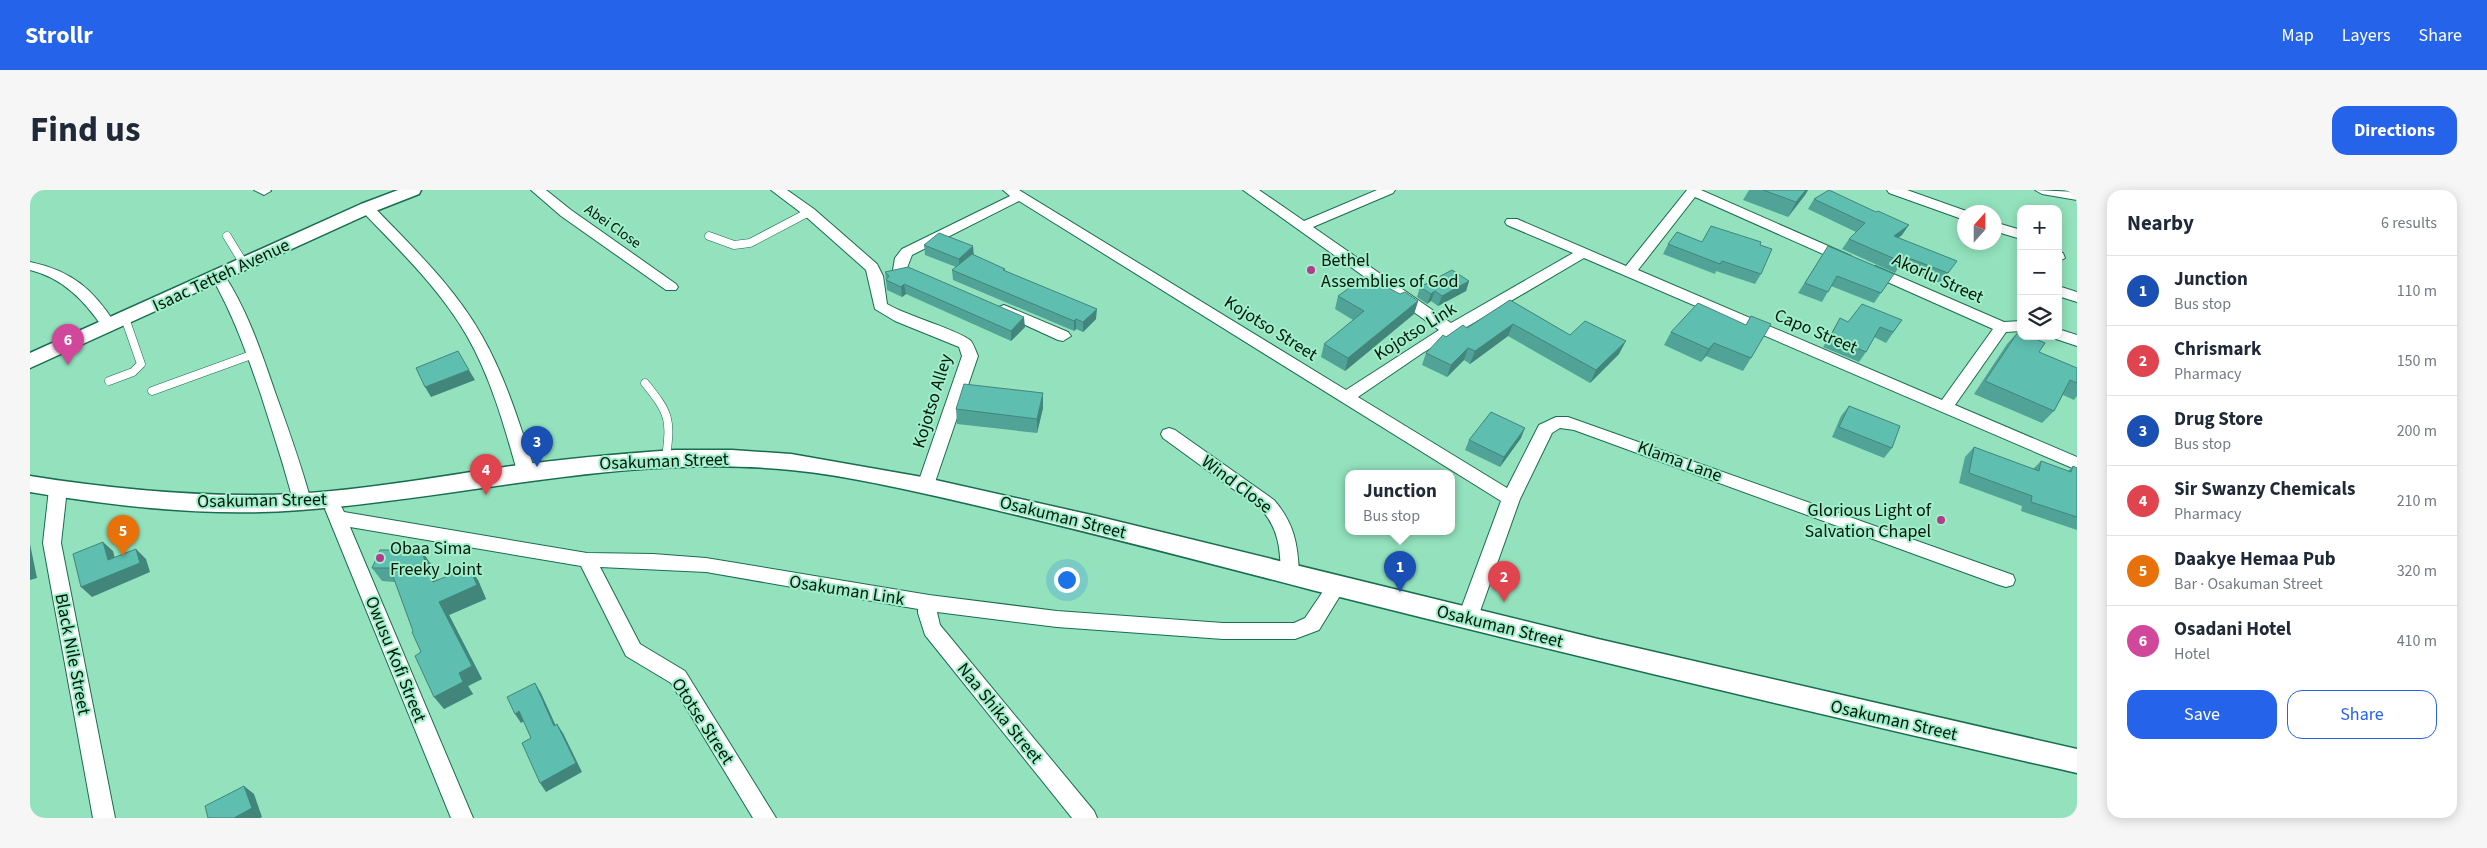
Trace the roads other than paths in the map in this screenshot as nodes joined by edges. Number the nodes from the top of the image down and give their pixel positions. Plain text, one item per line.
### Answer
1 (412, 190) edge
2 (538, 190) edge
3 (778, 190) edge
4 (1250, 190) edge
5 (1388, 190) edge
6 (1894, 190) edge
7 (2042, 190) edge
8 (1694, 191) edge
9 (1015, 193) edge
10 (2077, 196) edge
11 (368, 208) junction
12 (809, 212) junction
13 (1957, 212) edge
14 (1512, 222) dead end
15 (1302, 227) junction
16 (2002, 229) edge
17 (2017, 234) edge
18 (227, 236) dead end
19 (709, 236) dead end
20 (1583, 253) junction
21 (244, 264) junction
22 (30, 266) edge
23 (1629, 272) junction
24 (878, 275) junction
25 (218, 276) junction
26 (671, 287) dead end
27 (2062, 291) edge
28 (2077, 297) edge
29 (995, 305) edge
30 (116, 322) junction
31 (2017, 326) edge
32 (2002, 327) junction
33 (1450, 330) junction
34 (2062, 335) edge
35 (1064, 336) dead end
36 (2077, 340) edge
37 (254, 354) junction
38 (30, 361) edge
39 (109, 381) dead end
40 (645, 383) dead end
41 (152, 391) dead end
42 (1346, 398) junction
43 (1944, 408) junction
44 (1169, 434) dead end
45 (666, 458) junction
46 (2077, 464) edge
47 (526, 470) junction
48 (30, 484) edge
49 (926, 486) junction
50 (58, 489) junction
51 (1511, 499) junction
52 (302, 501) junction
53 (334, 509) junction
54 (588, 560) junction
55 (1290, 574) junction
56 (2006, 580) dead end
57 (1337, 586) junction
58 (929, 603) junction
59 (1468, 617) junction
60 (2077, 761) edge
61 (104, 818) edge
62 (462, 818) edge
63 (765, 818) edge
64 (1086, 818) edge

1 - 11 street, Isaac Tetteh Avenue
2 - 26 street, Abei Close
3 - 12 street
4 - 15 street
5 - 15 street
6 - 13 street
7 - 10 street
8 - 23 street
8 - 32 street, Akorlu Street
9 - 24 street
9 - 42 street, Kojotso Street
11 - 21 street, Isaac Tetteh Avenue
11 - 47 street
12 - 19 lane
12 - 24 street
14 - 20 street, Capo Street
15 - 33 street
16 - 17 street
18 - 21 lane
20 - 23 street, Capo Street
20 - 33 street, Kojotso Link
21 - 25 street, Isaac Tetteh Avenue
22 - 30 street
23 - 43 street, Capo Street
24 - 49 street, Kojotso Alley
25 - 30 street, Isaac Tetteh Avenue
25 - 37 street
27 - 28 street
29 - 35 street
30 - 38 street, Isaac Tetteh Avenue
30 - 39 lane
31 - 32 street
32 - 43 street
33 - 42 street, Kojotso Link
34 - 36 street
37 - 41 lane
37 - 52 street
40 - 45 lane
42 - 51 street, Kojotso Street
43 - 46 street, Capo Street
44 - 55 street, Wind Close
45 - 47 street, Osakuman Street
45 - 49 street, Osakuman Street
47 - 53 street, Osakuman Street
48 - 50 street, Osakuman Street
49 - 55 street, Osakuman Street
50 - 52 street, Osakuman Street
50 - 61 street, Black Nile Street
51 - 56 street, Klama Lane
51 - 59 street, Klama Lane
52 - 53 street, Osakuman Street
53 - 54 street, Osakuman Link
53 - 62 street, Owusu Kofi Street
54 - 58 street, Osakuman Link
54 - 63 street, Ototse Street
55 - 57 street, Osakuman Street
57 - 58 street, Osakuman Link
57 - 59 street, Osakuman Street
58 - 64 street, Naa Shika Street
59 - 60 street, Osakuman Street

